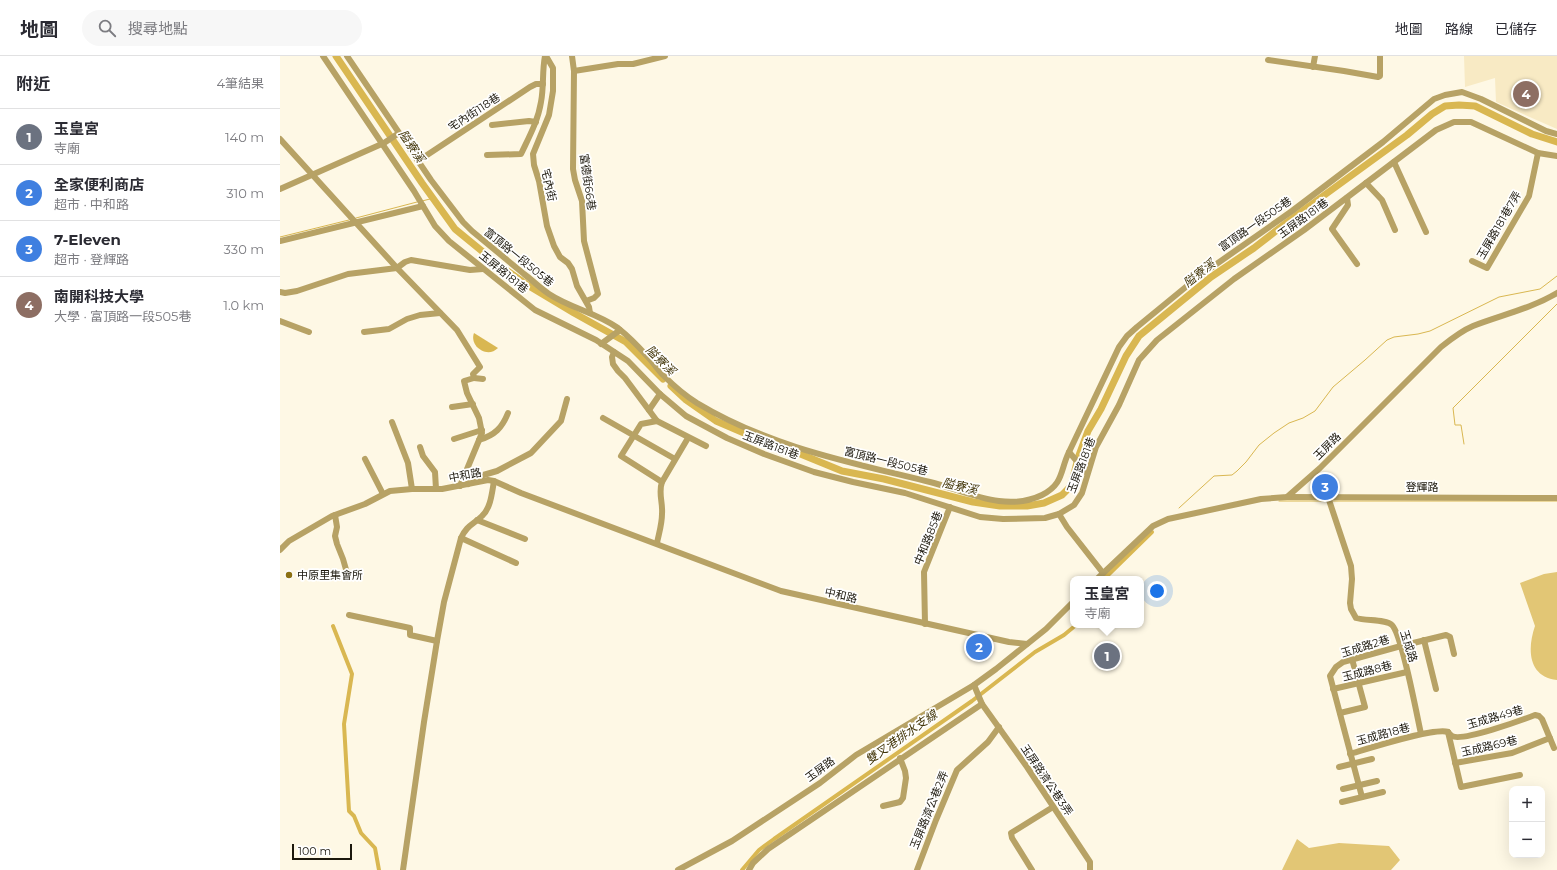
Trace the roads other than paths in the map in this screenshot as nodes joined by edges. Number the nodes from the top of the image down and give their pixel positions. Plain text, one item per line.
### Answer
1 (323, 56) edge
2 (348, 56) edge
3 (545, 56) edge
4 (572, 56) edge
5 (664, 56) edge
6 (1315, 56) edge
7 (1380, 56) edge
8 (1279, 59) edge
9 (1268, 60) dead end
10 (1313, 67) junction
11 (574, 71) junction
12 (543, 84) junction
13 (536, 122) junction
14 (492, 125) dead end
15 (398, 134) junction
16 (1557, 134) edge
17 (280, 139) edge
18 (383, 143) junction
19 (1538, 153) junction
20 (487, 155) dead end
21 (1557, 156) edge
22 (418, 161) junction
23 (1394, 162) junction
24 (313, 175) junction
25 (1366, 183) junction
26 (280, 189) edge
27 (1347, 198) junction
28 (421, 204) junction
29 (355, 221) junction
30 (1395, 230) dead end
31 (1426, 232) dead end
32 (280, 241) edge
33 (1472, 261) dead end
34 (1357, 264) dead end
35 (396, 268) junction
36 (484, 269) junction
37 (280, 292) edge
38 (1557, 293) edge
39 (586, 301) junction
40 (440, 313) junction
41 (590, 313) junction
42 (280, 321) edge
43 (619, 331) junction
44 (309, 332) dead end
45 (364, 332) dead end
46 (603, 343) junction
47 (614, 352) junction
48 (474, 378) junction
49 (483, 379) dead end
50 (660, 394) junction
51 (567, 399) dead end
52 (472, 404) junction
53 (452, 407) dead end
54 (648, 410) junction
55 (508, 413) dead end
56 (603, 418) dead end
57 (657, 421) junction
58 (392, 422) dead end
59 (482, 430) junction
60 (634, 435) junction
61 (688, 438) junction
62 (454, 439) dead end
63 (480, 440) junction
64 (706, 446) dead end
65 (420, 447) dead end
66 (1070, 453) junction
67 (365, 459) dead end
68 (675, 459) junction
69 (1086, 473) junction
70 (494, 481) junction
71 (662, 482) junction
72 (468, 484) junction
73 (460, 486) junction
74 (412, 489) junction
75 (436, 489) junction
76 (383, 494) junction
77 (1287, 497) junction
78 (1328, 498) junction
79 (1557, 498) edge
80 (950, 507) junction
81 (1059, 514) junction
82 (335, 515) junction
83 (477, 520) junction
84 (461, 538) junction
85 (525, 539) dead end
86 (657, 543) junction
87 (280, 550) edge
88 (516, 563) dead end
89 (347, 572) dead end
90 (1103, 573) junction
91 (1100, 576) edge
92 (1070, 605) edge
93 (350, 615) dead end
94 (925, 624) junction
95 (1424, 640) junction
96 (437, 641) junction
97 (1027, 644) junction
98 (1400, 646) junction
99 (1454, 654) dead end
100 (1352, 659) junction
101 (1406, 672) junction
102 (1358, 683) junction
103 (974, 685) junction
104 (1333, 689) junction
105 (1436, 689) dead end
106 (982, 704) junction
107 (1340, 713) junction
108 (999, 727) junction
109 (1448, 732) junction
110 (1421, 734) junction
111 (1550, 738) junction
112 (1554, 748) dead end
113 (1350, 754) junction
114 (900, 758) junction
115 (1372, 759) dead end
116 (1456, 763) junction
117 (1353, 764) junction
118 (1339, 767) dead end
119 (1520, 775) dead end
120 (1377, 781) dead end
121 (1359, 785) junction
122 (1343, 789) dead end
123 (1383, 792) dead end
124 (1362, 797) junction
125 (1342, 802) dead end
126 (883, 806) dead end
127 (1053, 807) junction
128 (403, 870) edge
129 (678, 870) edge
130 (748, 870) edge
131 (917, 870) edge
132 (1032, 870) edge
133 (1090, 870) edge

1 - 18 street, 玉屏路181巷
2 - 15 street, 富頂路一段505巷
3 - 12 street
3 - 39 street, 宅內街
4 - 11 street, 富德街66巷
5 - 11 street
6 - 10 street
7 - 10 street
8 - 9 street
8 - 10 street
11 - 39 street, 富德街66巷
12 - 13 street
12 - 22 street, 宅內街118巷
13 - 14 street
13 - 20 street
15 - 18 street
15 - 22 street, 富頂路一段505巷
16 - 66 street, 富頂路一段505巷
17 - 24 street
18 - 24 street
18 - 28 street, 玉屏路181巷
19 - 21 street, 玉屏路181巷
19 - 23 street, 玉屏路181巷
19 - 33 street, 玉屏路181巷7弄
22 - 41 street, 富頂路一段505巷
23 - 25 street, 玉屏路181巷
23 - 31 street
24 - 26 street
24 - 29 street
25 - 27 street, 玉屏路181巷
25 - 30 street
27 - 34 street
27 - 69 street, 玉屏路181巷
28 - 29 street
28 - 36 street, 玉屏路181巷
29 - 32 street
29 - 35 street
35 - 36 street
35 - 37 street
35 - 40 street
36 - 46 street, 玉屏路181巷
38 - 77 street, 玉屏路
39 - 41 street, 宅內街
40 - 45 street
40 - 48 street
41 - 43 street, 富頂路一段505巷
42 - 44 street
43 - 46 street
43 - 66 street, 富頂路一段505巷
46 - 47 street, 玉屏路181巷
47 - 50 street, 玉屏路181巷
47 - 54 street
48 - 49 street
48 - 52 street
50 - 54 street
50 - 80 street, 玉屏路181巷
51 - 72 street
52 - 53 street
52 - 59 street
54 - 57 street
55 - 63 street
56 - 60 street
57 - 60 street
57 - 61 street
58 - 74 street
59 - 62 street
59 - 63 street
60 - 68 street
60 - 71 street
61 - 64 street
61 - 68 street
63 - 73 street
65 - 75 street
66 - 69 street
67 - 76 street
68 - 71 street
69 - 81 street, 玉屏路181巷
70 - 72 street, 中和路
70 - 83 street
70 - 86 street, 中和路
71 - 86 street
72 - 73 street, 中和路
73 - 75 street, 中和路
74 - 75 street, 中和路
74 - 76 street, 中和路
76 - 82 street, 中和路
77 - 78 street, 登輝路
77 - 90 street
78 - 79 street, 登輝路
78 - 98 street, 玉成路
80 - 81 street, 玉屏路181巷
80 - 94 street, 中和路85巷
81 - 90 street
82 - 87 street, 中和路
82 - 89 street
83 - 84 street
83 - 85 street
84 - 88 street
84 - 96 street
86 - 94 street, 中和路
90 - 91 street
92 - 97 street, 玉屏路
93 - 96 street
94 - 97 street, 中和路
95 - 98 street, 玉成路2巷
95 - 99 street, 玉成路2巷
95 - 105 street
96 - 128 street
97 - 103 street, 玉屏路
98 - 100 street, 玉成路2巷
98 - 101 street, 玉成路
100 - 102 street
100 - 104 street, 玉成路2巷
101 - 102 street, 玉成路8巷
101 - 110 street, 玉成路
102 - 104 street, 玉成路8巷
102 - 107 street
103 - 106 street
103 - 129 street, 玉屏路
104 - 107 street, 玉成路18巷
106 - 108 street, 玉屏路濟公巷3弄
106 - 114 street
107 - 113 street, 玉成路18巷
108 - 127 street, 玉屏路濟公巷3弄
108 - 131 street, 玉屏路濟公巷2弄
109 - 110 street
109 - 111 street, 玉成路49巷
109 - 116 street
110 - 113 street, 玉成路18巷
111 - 112 street, 玉成路49巷
111 - 116 street, 玉成路69巷
113 - 117 street, 玉成路18巷
114 - 126 street
114 - 130 street
115 - 117 street
116 - 119 street
117 - 118 street
117 - 121 street, 玉成路18巷
120 - 121 street
121 - 122 street
121 - 124 street, 玉成路18巷
123 - 124 street
124 - 125 street
127 - 132 street
127 - 133 street, 玉屏路濟公巷3弄

